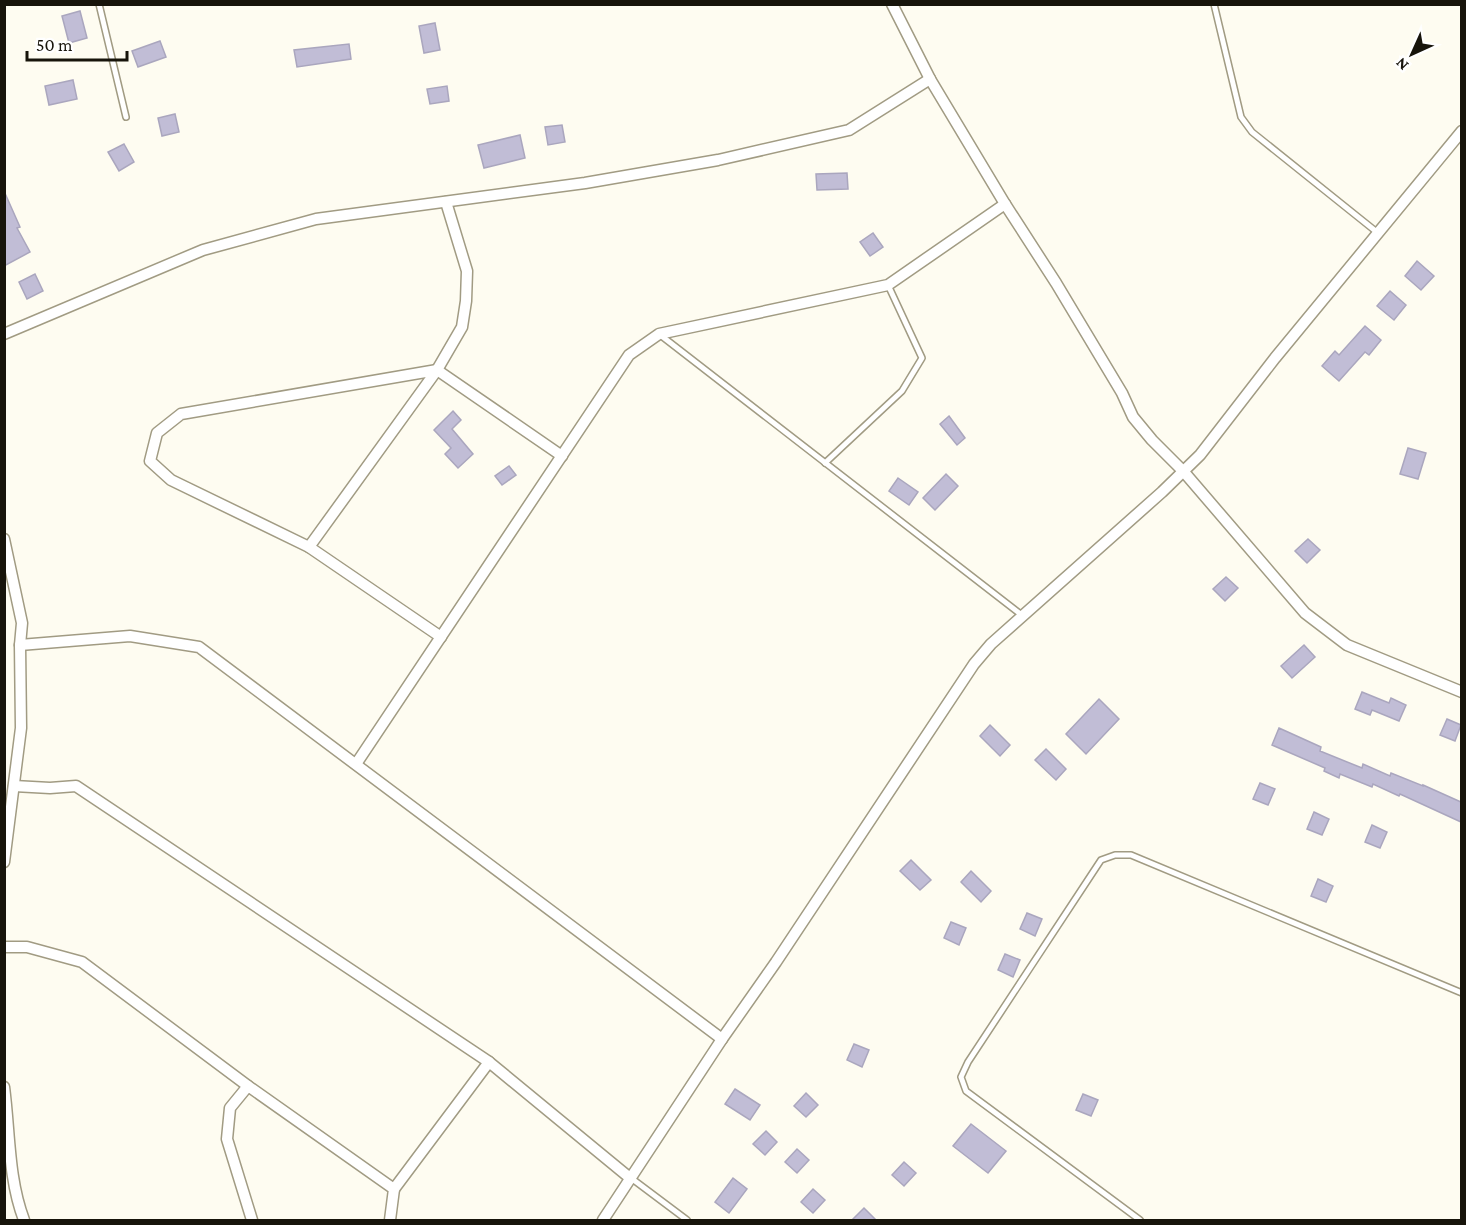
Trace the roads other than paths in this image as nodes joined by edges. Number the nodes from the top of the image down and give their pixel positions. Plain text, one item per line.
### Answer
1 (99, 4) edge
2 (892, 4) edge
3 (1214, 4) edge
4 (930, 79) junction
5 (126, 117) dead end
6 (1461, 131) edge
7 (446, 202) junction
8 (1005, 204) junction
9 (1377, 233) junction
10 (888, 285) junction
11 (4, 334) edge
12 (659, 334) junction
13 (437, 370) junction
14 (562, 456) junction
15 (825, 463) junction
16 (1184, 472) junction
17 (4, 539) edge
18 (309, 547) junction
19 (1023, 616) junction
20 (441, 637) junction
21 (20, 645) junction
22 (1461, 692) edge
23 (356, 764) junction
24 (14, 786) junction
25 (4, 862) edge
26 (4, 947) edge
27 (1461, 993) edge
28 (722, 1039) junction
29 (489, 1062) junction
30 (248, 1086) junction
31 (4, 1087) edge
32 (630, 1178) junction
33 (394, 1190) junction
34 (24, 1221) edge
35 (252, 1221) edge
36 (390, 1221) edge
37 (603, 1221) edge
38 (687, 1221) edge
39 (1140, 1221) edge

1 - 5 lane
2 - 4 street
3 - 9 lane
4 - 7 street
4 - 8 street
6 - 9 street
7 - 11 street
7 - 13 street
8 - 10 street
8 - 16 street
9 - 16 street
10 - 12 street
10 - 15 lane
12 - 14 street
12 - 15 lane
13 - 14 street
13 - 18 street
13 - 18 street
14 - 20 street
15 - 19 lane
16 - 19 street
16 - 22 street
17 - 21 street
18 - 20 street
19 - 28 street
20 - 23 street
21 - 23 street
21 - 24 street
23 - 28 street
24 - 25 street
24 - 29 street
26 - 30 street
27 - 39 lane
28 - 32 street
29 - 32 street
29 - 33 street
30 - 33 street
30 - 35 street
31 - 34 street
32 - 37 street
32 - 38 lane
33 - 36 street

